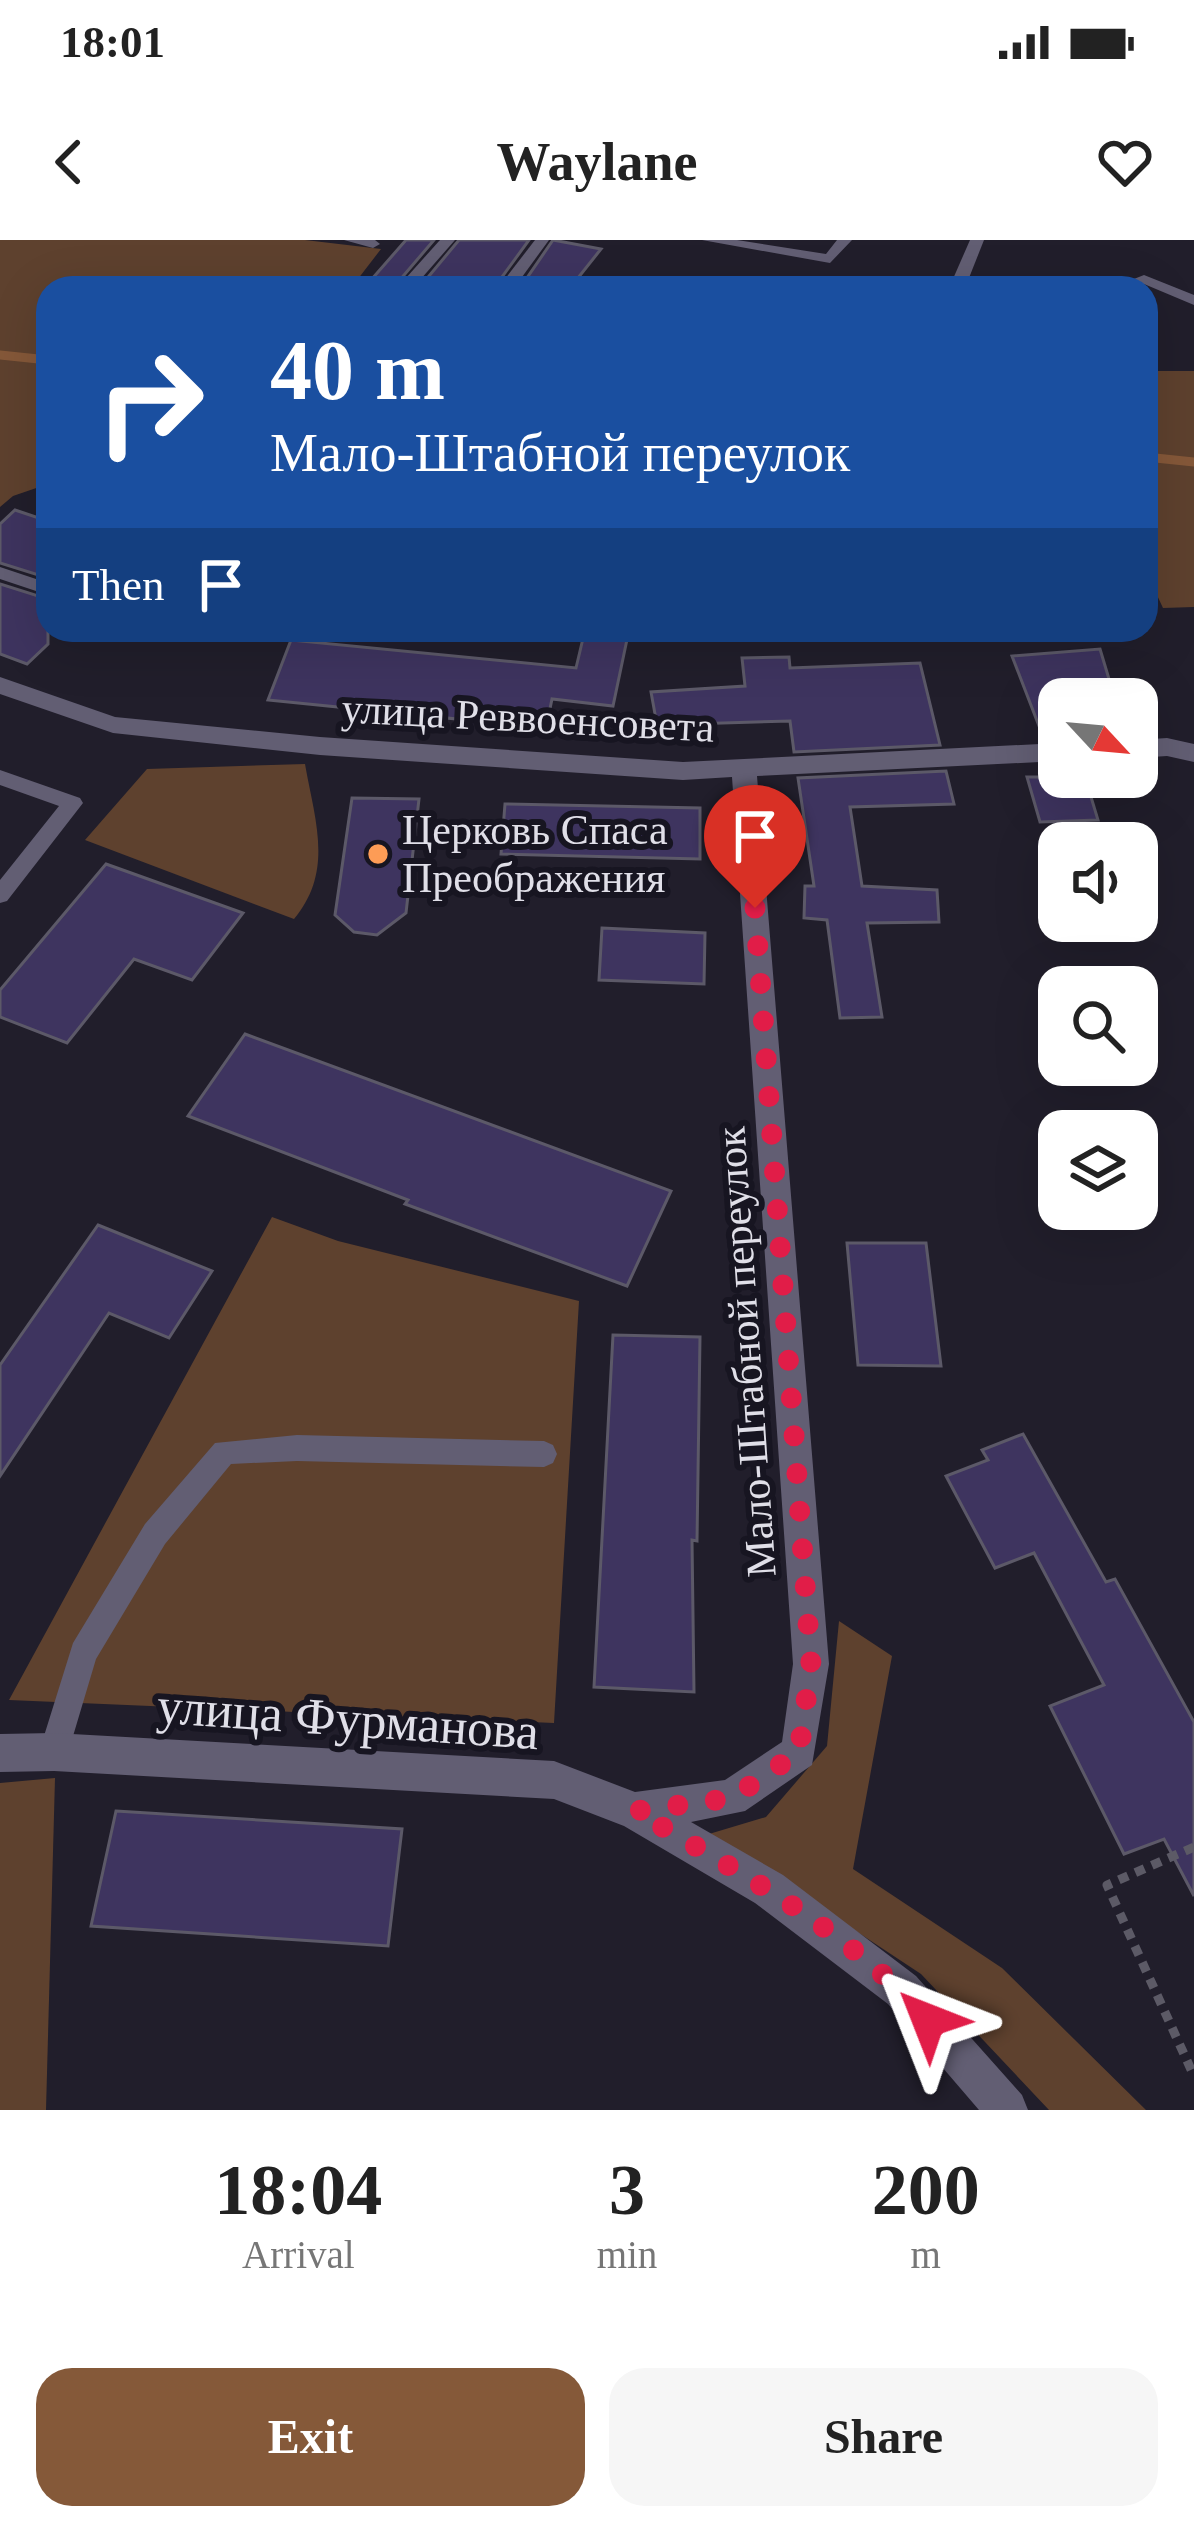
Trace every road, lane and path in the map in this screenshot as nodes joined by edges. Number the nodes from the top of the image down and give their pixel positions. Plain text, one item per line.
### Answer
1 (352, 240) edge
2 (448, 240) edge
3 (542, 240) edge
4 (709, 240) edge
5 (845, 240) edge
6 (977, 240) edge
7 (374, 244) dead end
8 (416, 276) edge
9 (515, 276) edge
10 (962, 276) edge
11 (1158, 285) edge
12 (1194, 300) edge
13 (0, 574) edge
14 (36, 585) edge
15 (0, 686) edge
16 (1158, 747) edge
17 (1038, 753) edge
18 (1194, 753) edge
19 (744, 767) junction
20 (0, 777) edge
21 (0, 895) edge
22 (544, 1454) dead end
23 (54, 1752) junction
24 (0, 1753) edge
25 (635, 1811) junction
26 (1194, 1847) edge
27 (1194, 2076) edge
28 (1007, 2110) edge

1 - 7 lane
2 - 8 lane
3 - 9 lane
4 - 5 lane
6 - 10 lane
11 - 12 lane
13 - 14 lane
15 - 19 street, улица Реввоенсовета
16 - 18 street
17 - 19 street, улица Реввоенсовета
19 - 25 street, Мало-Штабной переулок
20 - 21 lane
22 - 23 lane
23 - 24 street, улица Фурманова
23 - 25 street, улица Фурманова
25 - 28 street, улица Фурманова
26 - 27 path

